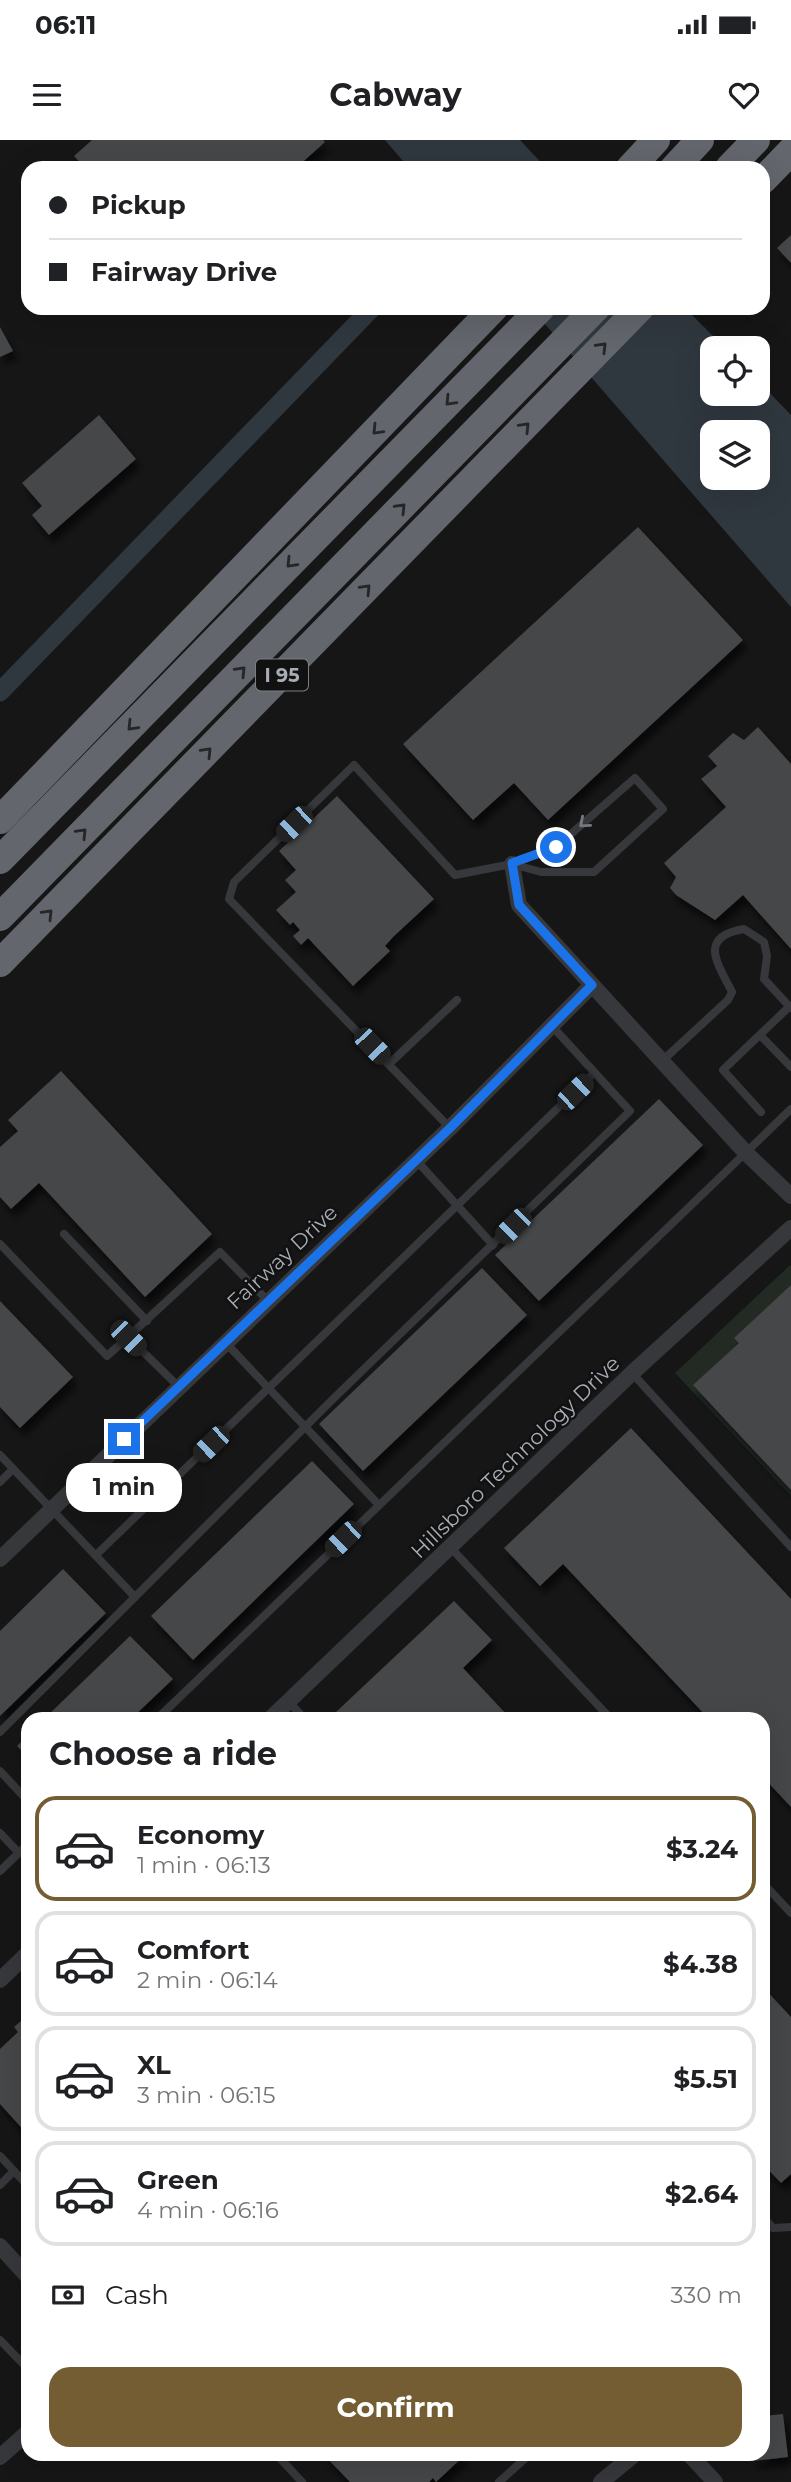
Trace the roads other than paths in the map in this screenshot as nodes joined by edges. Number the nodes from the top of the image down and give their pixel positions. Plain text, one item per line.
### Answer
1 (656, 140) edge
2 (700, 140) edge
3 (756, 140) edge
4 (791, 151) edge
5 (636, 161) edge
6 (680, 161) edge
7 (736, 161) edge
8 (770, 173) edge
9 (487, 315) edge
10 (534, 315) edge
11 (589, 315) edge
12 (633, 315) edge
13 (0, 820) edge
14 (0, 860) edge
15 (512, 863) junction
16 (0, 917) edge
17 (0, 963) edge
18 (592, 985) junction
19 (457, 1000) dead end
20 (790, 1007) edge
21 (551, 1025) junction
22 (760, 1035) junction
23 (662, 1061) junction
24 (389, 1064) junction
25 (791, 1067) edge
26 (594, 1073) junction
27 (791, 1109) edge
28 (761, 1112) dead end
29 (450, 1128) junction
30 (746, 1153) junction
31 (416, 1160) junction
32 (791, 1196) edge
33 (457, 1205) junction
34 (791, 1228) edge
35 (64, 1234) dead end
36 (0, 1244) edge
37 (493, 1245) junction
38 (267, 1300) junction
39 (147, 1321) junction
40 (128, 1338) junction
41 (224, 1341) junction
42 (632, 1373) junction
43 (178, 1386) junction
44 (268, 1388) junction
45 (305, 1427) junction
46 (0, 1455) edge
47 (13, 1469) junction
48 (0, 1482) edge
49 (378, 1504) junction
50 (52, 1508) junction
51 (450, 1547) junction
52 (791, 1547) edge
53 (96, 1555) junction
54 (0, 1559) edge
55 (135, 1597) junction
56 (288, 1701) junction
57 (164, 1712) edge
58 (277, 1712) edge
59 (298, 1712) edge
60 (604, 1712) edge
61 (0, 1732) edge
62 (0, 1771) edge
63 (21, 1794) edge
64 (0, 1832) edge
65 (19, 1853) joint
66 (0, 1871) edge
67 (770, 1890) edge
68 (791, 1913) edge
69 (21, 1960) edge
70 (0, 1980) edge
71 (0, 2156) edge
72 (14, 2171) junction
73 (21, 2178) edge
74 (0, 2185) edge
75 (770, 2225) edge
76 (791, 2227) edge
77 (0, 2246) edge
78 (21, 2269) edge
79 (0, 2340) edge
80 (21, 2362) edge
81 (21, 2438) edge
82 (0, 2457) edge
83 (282, 2461) edge
84 (522, 2461) edge
85 (626, 2461) edge
86 (696, 2461) edge
87 (302, 2482) edge
88 (499, 2482) edge
89 (601, 2482) edge
90 (715, 2482) edge

1 - 5 highway
2 - 6 highway
3 - 7 highway
4 - 8 highway
9 -> 13 highway
10 -> 14 highway
16 -> 11 highway
17 -> 12 highway, I 95
15 -> 15 lane
15 - 18 street
15 - 24 lane
18 - 21 street, Fairway Drive
18 - 23 street
19 - 24 lane
20 - 22 lane
20 - 23 lane
21 - 26 lane
21 - 29 street, Fairway Drive
22 - 25 lane
22 - 28 lane
23 - 30 street
24 - 29 lane
26 - 33 lane
26 - 37 lane
27 - 30 lane
29 - 31 street, Fairway Drive
30 - 32 street
30 - 49 lane
31 - 33 lane
31 - 38 street, Fairway Drive
33 - 37 lane
33 - 44 lane
34 - 42 street, Hillsboro Technology Drive
35 - 39 lane
36 - 40 lane
37 - 45 lane
38 - 39 lane
38 - 41 street, Fairway Drive
39 - 40 lane
40 - 43 lane
41 - 43 street, Fairway Drive
41 - 44 lane
42 - 51 street, Hillsboro Technology Drive
42 - 52 lane
43 - 50 street, Fairway Drive
44 - 45 lane
44 - 53 lane
45 - 49 lane
45 - 55 lane
46 - 47 lane
47 - 48 lane
47 - 50 lane
49 - 57 lane
50 - 53 lane
50 - 54 street, Fairway Drive
51 - 56 street, Hillsboro Technology Drive
51 - 60 lane
53 - 55 lane
55 - 61 lane
56 - 58 street, Hillsboro Technology Drive
56 - 59 lane
62 - 63 lane
64 - 65 lane
65 - 66 lane
67 - 68 lane
69 - 70 street
71 - 72 lane
72 - 73 lane
72 - 74 lane
75 - 76 lane
77 - 78 street
79 - 80 lane
81 - 82 street
83 - 87 lane
84 - 88 lane
85 - 89 street
86 - 90 street

